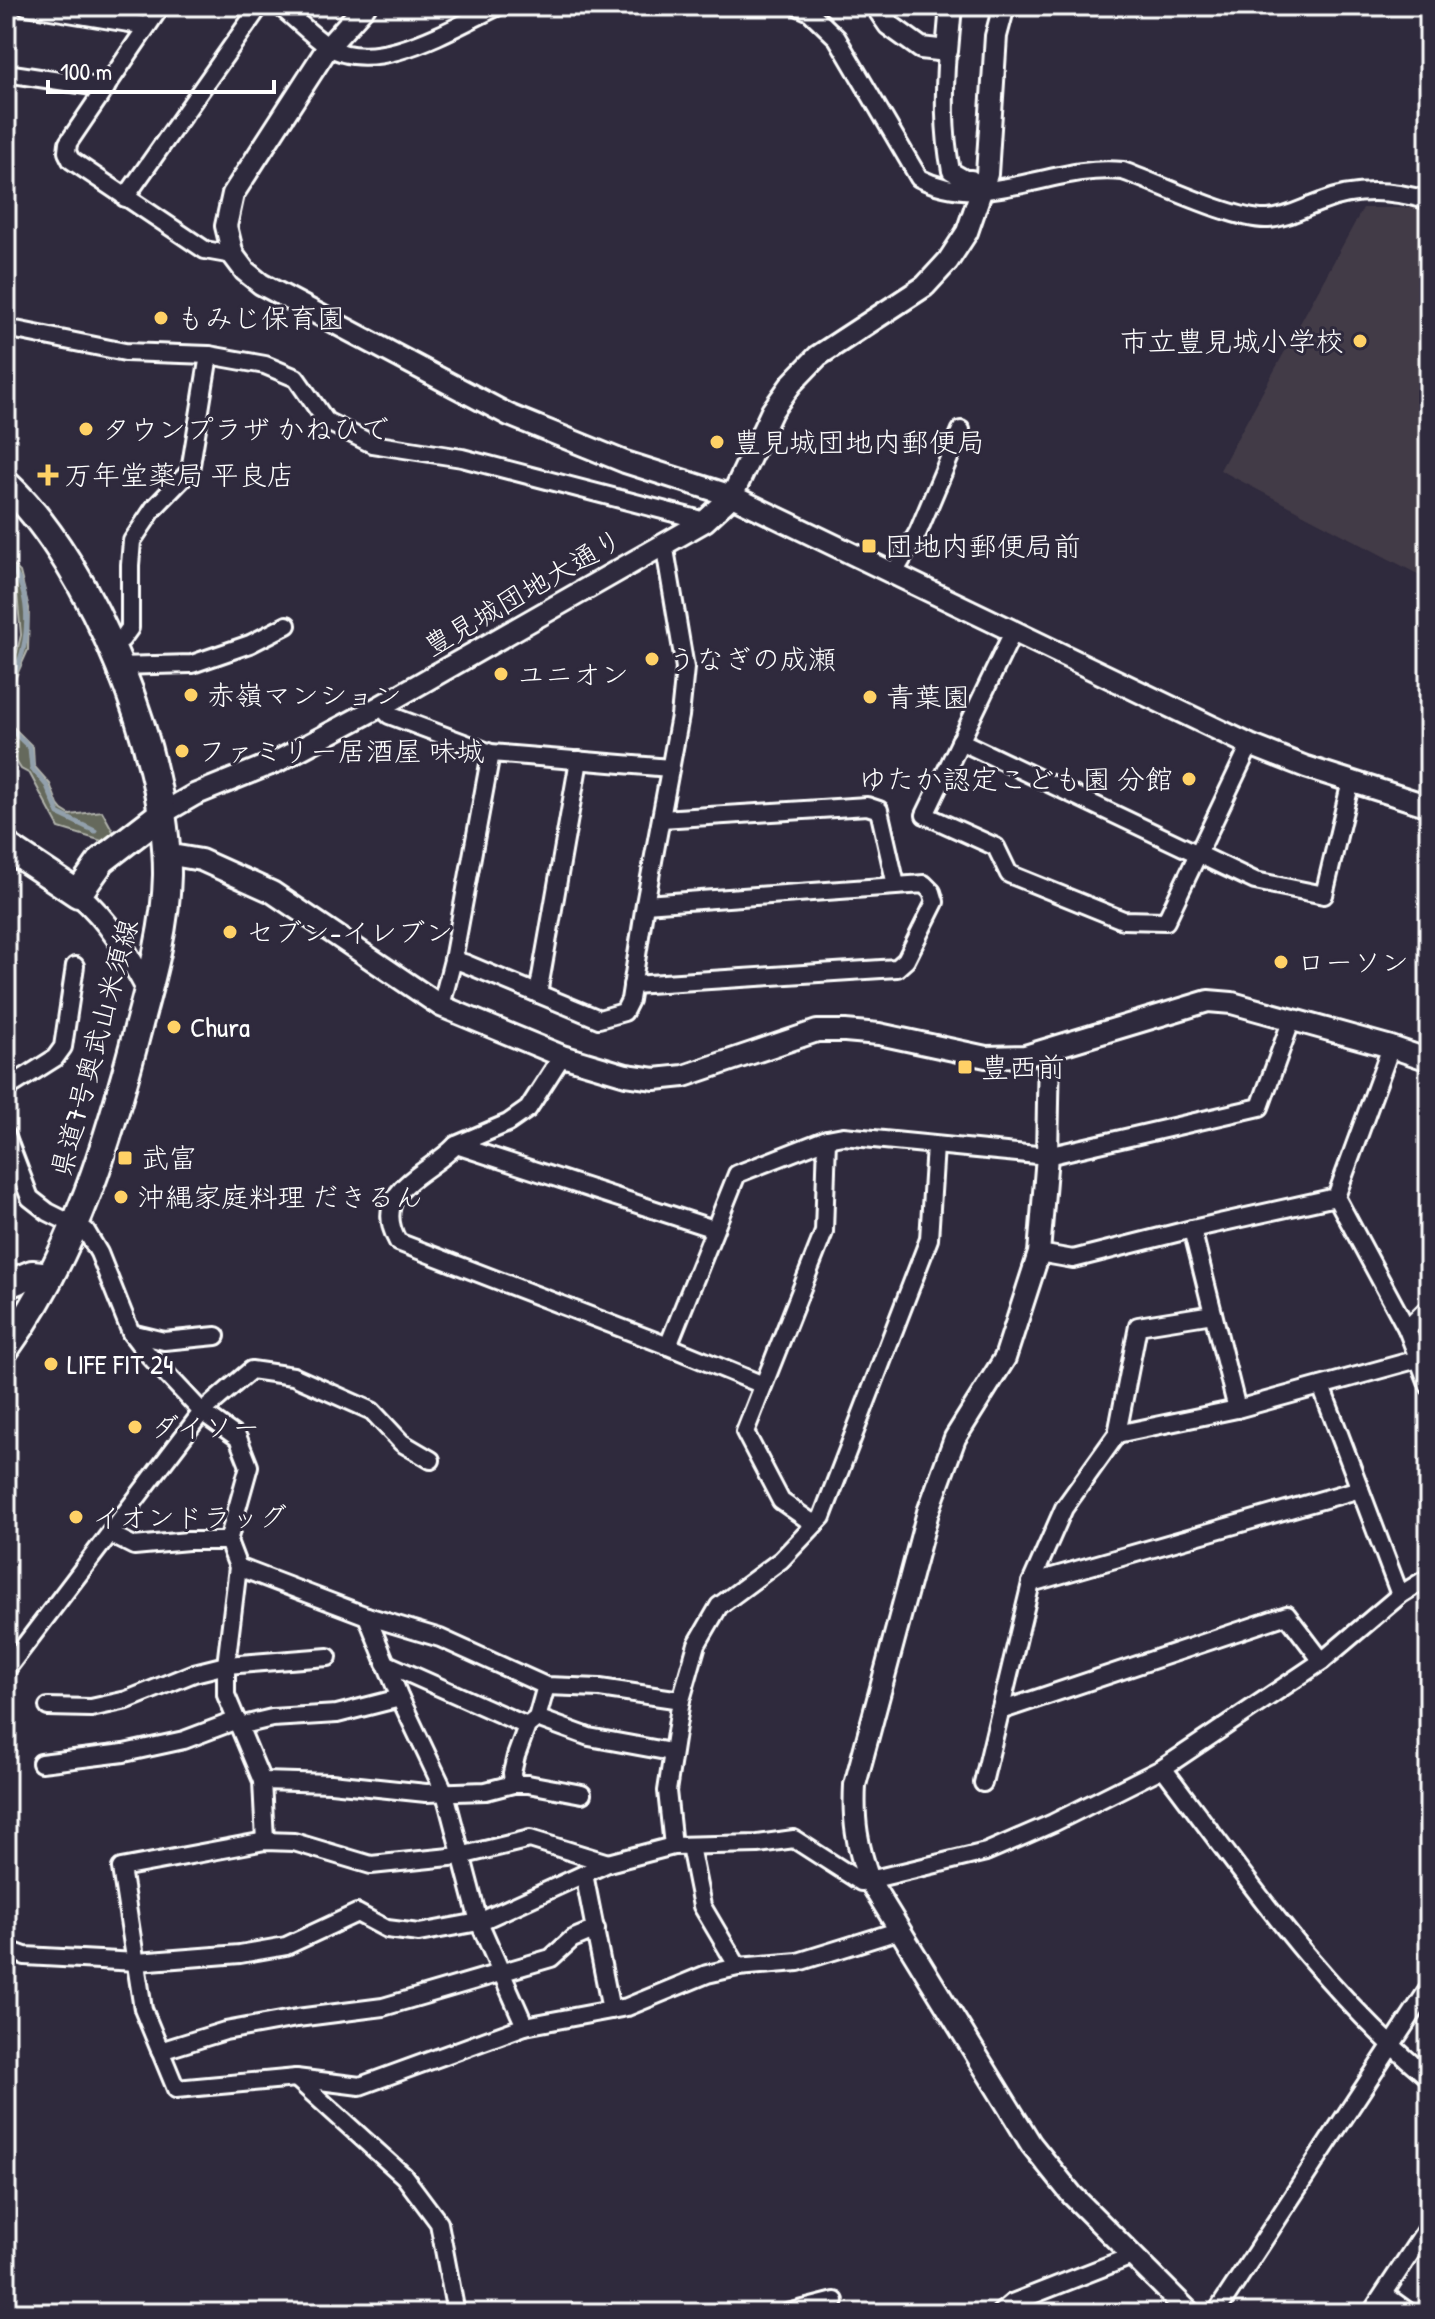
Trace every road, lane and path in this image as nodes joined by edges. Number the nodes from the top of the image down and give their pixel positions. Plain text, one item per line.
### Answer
1 (26, 6) edge
2 (161, 6) edge
3 (260, 6) edge
4 (279, 6) edge
5 (365, 6) edge
6 (499, 6) edge
7 (797, 6) edge
8 (876, 6) edge
9 (951, 6) edge
10 (1004, 6) edge
11 (147, 26) junction
12 (328, 47) junction
13 (947, 51) junction
14 (6, 73) edge
15 (106, 88) junction
16 (977, 184) junction
17 (125, 198) junction
18 (1429, 201) edge
19 (233, 255) junction
20 (6, 328) edge
21 (209, 355) junction
22 (961, 430) dead end
23 (6, 484) edge
24 (732, 496) junction
25 (705, 521) junction
26 (664, 543) junction
27 (894, 573) junction
28 (287, 625) dead end
29 (1013, 632) junction
30 (113, 655) junction
31 (381, 706) junction
32 (960, 741) junction
33 (1250, 745) junction
34 (491, 753) junction
35 (579, 760) junction
36 (670, 768) junction
37 (1351, 781) junction
38 (1429, 806) edge
39 (163, 813) junction
40 (661, 819) junction
41 (6, 846) edge
42 (166, 854) junction
43 (1198, 854) junction
44 (896, 885) junction
45 (78, 894) junction
46 (645, 904) junction
47 (453, 960) junction
48 (75, 966) dead end
49 (632, 985) junction
50 (148, 991) junction
51 (538, 994) junction
52 (441, 1006) junction
53 (1292, 1019) junction
54 (1391, 1047) junction
55 (1049, 1050) junction
56 (562, 1056) junction
57 (1429, 1060) edge
58 (6, 1089) edge
59 (6, 1135) edge
60 (827, 1139) junction
61 (456, 1145) junction
62 (935, 1146) junction
63 (1047, 1156) junction
64 (12, 1175) edge
65 (1336, 1197) junction
66 (75, 1226) junction
67 (714, 1229) junction
68 (1192, 1229) junction
69 (1039, 1253) junction
70 (50, 1276) junction
71 (6, 1285) edge
72 (1429, 1307) edge
73 (1213, 1314) junction
74 (1407, 1329) junction
75 (131, 1333) junction
76 (216, 1336) dead end
77 (668, 1346) junction
78 (6, 1348) edge
79 (1418, 1359) junction
80 (763, 1385) junction
81 (1321, 1386) junction
82 (1429, 1386) edge
83 (1237, 1409) junction
84 (202, 1412) junction
85 (1117, 1434) junction
86 (431, 1460) dead end
87 (1360, 1489) junction
88 (814, 1524) junction
89 (110, 1534) junction
90 (228, 1541) junction
91 (238, 1567) junction
92 (1429, 1577) edge
93 (1031, 1583) junction
94 (1400, 1595) junction
95 (367, 1616) junction
96 (328, 1657) dead end
97 (1322, 1661) junction
98 (385, 1663) junction
99 (226, 1665) junction
100 (6, 1670) edge
101 (546, 1686) junction
102 (400, 1698) junction
103 (681, 1700) junction
104 (48, 1707) dead end
105 (1000, 1711) junction
106 (532, 1722) junction
107 (238, 1723) junction
108 (671, 1752) junction
109 (41, 1763) dead end
110 (1163, 1768) junction
111 (262, 1781) junction
112 (983, 1783) dead end
113 (513, 1784) junction
114 (445, 1793) junction
115 (582, 1794) dead end
116 (265, 1841) junction
117 (681, 1846) junction
118 (460, 1856) junction
119 (608, 1863) junction
120 (584, 1874) junction
121 (869, 1880) junction
122 (479, 1922) junction
123 (596, 1929) junction
124 (901, 1930) junction
125 (6, 1949) edge
126 (137, 1962) junction
127 (738, 1967) junction
128 (501, 1971) junction
129 (1429, 1988) edge
130 (611, 2010) junction
131 (525, 2026) junction
132 (1391, 2048) junction
133 (160, 2051) junction
134 (296, 2078) junction
135 (1429, 2078) edge
136 (1429, 2225) edge
137 (1132, 2256) junction
138 (1385, 2295) junction
139 (835, 2301) dead end
140 (1010, 2310) edge
141 (456, 2313) edge
142 (788, 2313) edge
143 (1190, 2313) edge
144 (1216, 2313) edge
145 (1371, 2313) edge
146 (1410, 2313) edge

1 - 11 street
2 - 11 street
3 - 17 street
4 - 12 street
5 - 12 street
6 - 12 street
7 - 16 street
8 - 13 street
9 - 13 street
10 - 16 street
11 - 15 street
12 - 19 street
13 - 16 street
14 - 15 street
15 - 17 street
16 - 18 street
16 - 24 street
17 - 19 street
19 - 24 street
20 - 21 street
21 - 25 street
21 - 30 street
22 - 27 street
23 - 30 main road, 県道7号奥武山米須線
24 - 25 street, 豊見城団地大通り
24 - 27 street
25 - 26 street, 豊見城団地大通り
26 - 31 street, 豊見城団地大通り
26 - 36 street
27 - 29 street
28 - 30 street
29 - 32 street
29 - 33 street
30 - 39 main road, 県道7号奥武山米須線
31 - 34 street
31 - 39 street, 豊見城団地大通り
32 - 43 street
32 - 43 street
33 - 37 street
33 - 43 street
34 - 35 street
34 - 47 street
35 - 36 street
35 - 51 street
36 - 40 street
37 - 38 street
37 - 43 street
39 - 42 main road, 県道7号奥武山米須線
39 - 45 main road
40 - 44 street
40 - 46 street
41 - 45 main road, 県道7号奥武山米須線
42 - 50 main road, 県道7号奥武山米須線
42 - 52 street
44 - 46 street
44 - 49 street
45 - 50 street
46 - 49 street
47 - 51 street
47 - 52 street
48 - 58 street
49 - 51 street
50 - 66 main road, 県道7号奥武山米須線
52 - 56 street
53 - 54 street
53 - 55 street
53 - 63 street
54 - 57 street
54 - 65 street
55 - 56 street
55 - 63 street
56 - 61 street
59 - 64 street
60 - 62 street
60 - 67 street
60 - 80 street
61 - 67 street
61 - 77 street
62 - 63 street
62 - 88 street
63 - 69 street
64 - 66 street
65 - 68 street
65 - 74 street
66 - 70 main road, 県道7号奥武山米須線
66 - 75 street
67 - 77 street
68 - 69 street
68 - 73 street
69 - 121 street
70 - 71 main road
70 - 78 main road, 県道7号奥武山米須線
72 - 74 street
73 - 83 street
73 - 85 street
74 - 79 street
75 - 76 street
75 - 84 street
77 - 80 street
79 - 81 street
79 - 82 street
80 - 88 street
81 - 83 street
81 - 87 street
83 - 85 street
84 - 86 street
84 - 89 street
84 - 90 street
85 - 93 street
87 - 93 street
87 - 94 street
88 - 103 street
89 - 90 street
89 - 100 street
90 - 91 street
91 - 95 street
91 - 99 street
92 - 94 street
93 - 105 street
94 - 97 street
95 - 98 street
95 - 101 street
96 - 99 street
97 - 105 street
97 - 110 street
98 - 102 street
98 - 106 street
99 - 104 street
99 - 107 street
101 - 103 street
101 - 106 street
102 - 107 street
102 - 114 street
103 - 108 street
105 - 112 street
106 - 108 street
106 - 113 street
107 - 109 street
107 - 111 street
108 - 117 street
110 - 121 street
110 - 132 street
111 - 114 street
111 - 116 street
113 - 114 street
113 - 115 street
114 - 118 street
116 - 118 street
116 - 126 street
117 - 119 street
117 - 121 street
117 - 127 street
118 - 119 street
118 - 122 street
119 - 120 street
120 - 122 street
120 - 123 street
121 - 124 street
122 - 126 street
122 - 128 street
123 - 128 street
123 - 130 street
124 - 127 street
124 - 137 street
125 - 126 street
126 - 133 street
127 - 130 street
128 - 131 street
128 - 133 street
129 - 132 street
130 - 131 street
131 - 134 street
132 - 135 street
132 - 144 street
133 - 134 street
134 - 141 street
136 - 138 street
137 - 140 street
137 - 143 street
138 - 145 street
138 - 146 street
139 - 142 street

